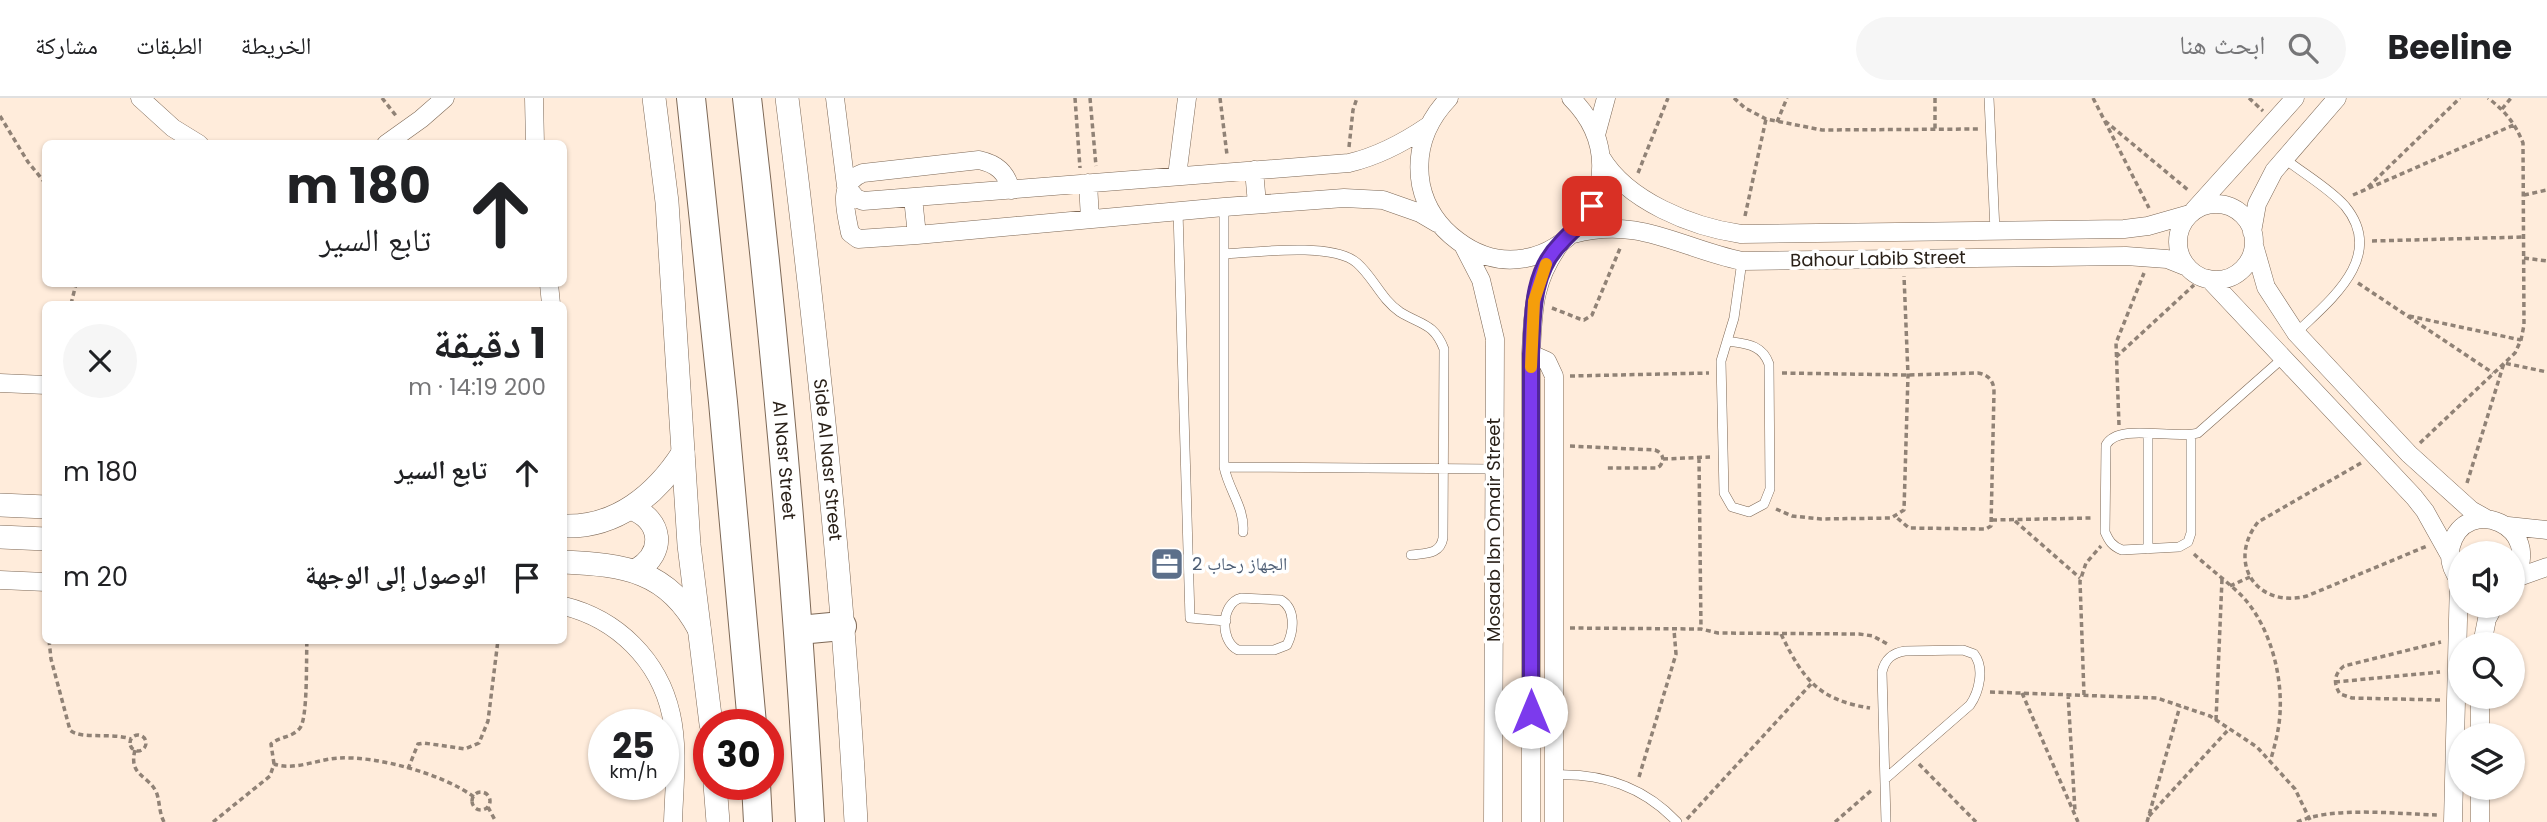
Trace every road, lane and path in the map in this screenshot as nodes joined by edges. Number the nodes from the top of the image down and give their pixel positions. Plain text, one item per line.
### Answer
1 (140, 98) edge
2 (382, 98) edge
3 (445, 98) edge
4 (521, 98) edge
5 (534, 98) edge
6 (654, 98) edge
7 (691, 98) edge
8 (747, 98) edge
9 (787, 98) edge
10 (835, 98) edge
11 (1075, 98) edge
12 (1090, 98) edge
13 (1187, 98) edge
14 (1220, 98) edge
15 (1357, 98) edge
16 (1448, 98) edge
17 (1571, 98) edge
18 (1606, 98) edge
19 (1668, 98) edge
20 (1734, 98) edge
21 (1787, 98) edge
22 (1935, 98) edge
23 (1989, 98) edge
24 (2093, 98) edge
25 (2295, 98) edge
26 (2337, 98) edge
27 (2460, 98) edge
28 (2488, 98) edge
29 (2511, 98) edge
30 (2502, 109) junction
31 (0, 116) edge
32 (1766, 119) junction
33 (2104, 120) junction
34 (1777, 123) junction
35 (2516, 124) junction
36 (533, 125) junction
37 (1428, 126) junction
38 (1935, 129) junction
39 (1990, 129) junction
40 (407, 130) junction
41 (1596, 135) junction
42 (192, 140) edge
43 (392, 140) edge
44 (535, 140) edge
45 (1601, 157) junction
46 (2285, 159) junction
47 (1349, 163) junction
48 (1254, 170) junction
49 (1229, 172) junction
50 (1177, 176) junction
51 (42, 179) edge
52 (1089, 183) junction
53 (846, 186) junction
54 (2367, 189) junction
55 (1012, 190) junction
56 (2547, 190) edge
57 (1631, 191) junction
58 (2524, 195) junction
59 (913, 198) junction
60 (2338, 201) junction
61 (1257, 204) junction
62 (1224, 207) junction
63 (2195, 209) junction
64 (1178, 211) junction
65 (1090, 219) junction
66 (1437, 223) junction
67 (2157, 223) junction
68 (1628, 228) junction
69 (1996, 231) junction
70 (1741, 234) junction
71 (917, 235) junction
72 (2524, 237) junction
73 (2253, 238) junction
74 (1566, 239) junction
75 (2359, 241) junction
76 (1463, 245) junction
77 (1224, 254) junction
78 (2151, 257) junction
79 (2524, 258) junction
80 (1904, 259) junction
81 (1742, 261) junction
82 (2547, 261) edge
83 (2199, 275) junction
84 (2350, 278) junction
85 (1534, 301) junction
86 (2407, 316) junction
87 (2296, 333) junction
88 (2521, 340) junction
89 (1727, 341) junction
90 (1531, 354) junction
91 (2116, 357) junction
92 (2283, 358) junction
93 (2504, 363) junction
94 (2547, 372) edge
95 (1721, 373) junction
96 (1770, 373) junction
97 (2493, 373) junction
98 (1908, 375) junction
99 (1554, 376) junction
100 (0, 383) edge
101 (42, 385) edge
102 (2119, 434) junction
103 (2148, 434) junction
104 (2192, 435) junction
105 (1554, 446) junction
106 (683, 453) junction
107 (2375, 454) junction
108 (2409, 454) junction
109 (1723, 457) junction
110 (1699, 458) junction
111 (1663, 459) junction
112 (1224, 467) junction
113 (1608, 468) dead end
114 (1442, 469) junction
115 (1494, 469) junction
116 (2461, 502) junction
117 (1764, 504) junction
118 (0, 505) edge
119 (42, 507) edge
120 (631, 508) junction
121 (1896, 516) junction
122 (2105, 518) junction
123 (2014, 519) junction
124 (2487, 519) junction
125 (1992, 520) junction
126 (567, 526) edge
127 (2508, 526) junction
128 (2547, 530) edge
129 (1242, 532) dead end
130 (0, 537) edge
131 (42, 539) edge
132 (2108, 540) junction
133 (2518, 541) edge
134 (2184, 546) junction
135 (2446, 547) junction
136 (2148, 549) junction
137 (2448, 553) edge
138 (1410, 555) dead end
139 (567, 562) edge
140 (2547, 567) edge
141 (637, 570) junction
142 (2525, 575) edge
143 (2251, 577) junction
144 (2081, 578) junction
145 (2222, 579) junction
146 (0, 580) edge
147 (42, 582) edge
148 (2230, 586) junction
149 (567, 607) edge
150 (1227, 621) junction
151 (842, 626) junction
152 (1554, 628) junction
153 (1673, 629) junction
154 (1701, 629) junction
155 (799, 630) junction
156 (701, 632) junction
157 (1781, 634) junction
158 (2448, 640) edge
159 (49, 644) edge
160 (307, 644) edge
161 (498, 644) edge
162 (1897, 653) junction
163 (2448, 671) edge
164 (2334, 682) junction
165 (1811, 684) junction
166 (1978, 691) junction
167 (2022, 693) junction
168 (2068, 694) junction
169 (2084, 695) junction
170 (2448, 700) edge
171 (2180, 706) junction
172 (709, 709) edge
173 (750, 709) edge
174 (2455, 709) edge
175 (1883, 710) junction
176 (2216, 720) junction
177 (2229, 729) junction
178 (131, 739) junction
179 (135, 750) junction
180 (1911, 756) junction
181 (2270, 762) junction
182 (274, 764) junction
183 (408, 769) junction
184 (1554, 775) junction
185 (1885, 779) junction
186 (1636, 789) junction
187 (474, 797) junction
188 (716, 800) edge
189 (757, 800) edge
190 (2480, 800) edge
191 (488, 807) junction
192 (2075, 816) junction
193 (2309, 817) junction
194 (2453, 818) edge
195 (2147, 820) edge
196 (164, 822) edge
197 (213, 822) edge
198 (496, 822) edge
199 (673, 822) edge
200 (718, 822) edge
201 (758, 822) edge
202 (810, 822) edge
203 (856, 822) edge
204 (1493, 822) edge
205 (1531, 822) edge
206 (1554, 822) edge
207 (1677, 822) edge
208 (1684, 822) edge
209 (1835, 822) edge
210 (1886, 822) edge
211 (1976, 822) edge
212 (2078, 822) edge
213 (2297, 822) edge
214 (2311, 822) edge
215 (2480, 822) edge

1 - 42 street
2 - 40 path
3 - 40 street
4 - 36 street
5 - 36 street
6 - 106 street
7 - 173 main road
8 - 155 main road, Al Nasr Street
9 - 151 street, Side Al Nasr Street
10 - 53 street
11 - 52 path
12 - 52 path
13 - 50 street
14 - 49 path
15 - 47 path
16 - 37 street
17 - 41 street
18 - 41 street
19 - 57 path
20 - 32 path
21 - 34 path
22 - 38 path
23 - 39 lane
24 - 33 path
25 - 63 street
26 - 46 street
27 - 54 path
28 - 30 path
29 - 30 path
30 - 35 path
31 - 51 path
32 - 34 path
32 - 70 path
33 - 63 path
33 - 67 path
34 - 38 path
35 - 54 path
35 - 58 path
36 - 44 street
37 - 47 street
37 - 66 street
38 - 39 path
39 - 69 lane
40 - 43 street
41 - 45 street
45 - 57 street, Bahour Labib Street
45 - 74 street
46 - 60 lane
46 - 73 street
47 - 48 street
48 - 49 street
48 - 61 street
49 - 50 street
50 - 52 street
52 - 55 street
52 - 65 street
53 - 55 street
53 - 59 street
53 - 71 street
54 - 60 path
55 - 59 street
56 - 58 path
57 - 70 street, Bahour Labib Street
58 - 72 path
59 - 71 street
60 - 75 lane
61 - 62 street
61 - 66 street
62 - 64 street
62 - 77 lane
63 - 67 street, Bahour Labib Street
63 - 73 street
63 - 83 street
64 - 65 street
64 - 150 lane
65 - 71 street
66 - 76 street
67 - 69 street, Bahour Labib Street
68 - 74 street, Bahour Labib Street
68 - 81 street, Bahour Labib Street
68 - 85 path
69 - 70 street, Bahour Labib Street
72 - 75 path
72 - 79 path
73 - 83 street
73 - 87 street
74 - 76 street, Bahour Labib Street
74 - 85 street
75 - 84 lane
76 - 115 street, Mosaab Ibn Omair Street
77 - 112 lane
77 - 114 lane
78 - 80 street, Bahour Labib Street
78 - 83 street, Bahour Labib Street
78 - 91 path
79 - 82 path
79 - 88 path
80 - 81 street, Bahour Labib Street
80 - 98 path
81 - 89 lane
83 - 91 path
83 - 92 street
84 - 86 path
84 - 87 lane
85 - 90 street
86 - 88 path
86 - 97 path
87 - 108 street
88 - 93 path
89 - 95 lane
89 - 96 lane
90 - 99 street
90 - 205 street
91 - 102 path
92 - 104 lane
92 - 107 street
93 - 94 path
93 - 97 path
93 - 116 path
95 - 99 path
95 - 109 lane
96 - 98 path
96 - 117 lane
97 - 108 path
98 - 121 path
98 - 125 path
99 - 105 street
100 - 101 street
102 - 103 lane
102 - 122 lane
103 - 104 lane
103 - 136 lane
104 - 134 lane
105 - 111 path
105 - 152 street
106 - 120 street
106 - 156 street
107 - 135 street
107 - 143 path
108 - 116 street
109 - 110 path
109 - 117 lane
110 - 111 path
110 - 154 path
111 - 113 path
112 - 114 lane
112 - 129 lane
114 - 115 lane
114 - 138 lane
115 - 204 street, Mosaab Ibn Omair Street
116 - 124 street
117 - 121 path
118 - 119 street
120 - 126 street
120 - 141 street
121 - 125 path
122 - 123 path
122 - 132 lane
123 - 125 path
123 - 144 path
124 - 127 street
124 - 135 street
127 - 128 street
127 - 133 street
130 - 131 street
132 - 136 lane
132 - 144 path
134 - 136 lane
134 - 145 path
135 - 137 street
135 - 143 path
139 - 141 street
140 - 142 street
141 - 156 street
143 - 148 path
144 - 169 path
145 - 148 path
145 - 176 path
146 - 147 street
148 - 181 path
149 - 199 street
150 - 150 lane
151 - 155 main road
151 - 203 street, Side Al Nasr Street
152 - 153 path
152 - 184 street
153 - 154 path
153 - 186 path
154 - 157 path
155 - 202 main road, Al Nasr Street
156 - 172 street
157 - 162 path
157 - 165 path
158 - 164 path
159 - 178 path
160 - 182 path
161 - 183 path
162 - 166 lane
162 - 175 lane
163 - 164 path
164 - 170 path
165 - 175 path
165 - 208 path
166 - 167 path
166 - 180 lane
167 - 168 path
167 - 192 path
168 - 169 path
168 - 192 path
169 - 171 path
171 - 176 path
171 - 195 path
174 - 194 street
175 - 185 lane
176 - 177 path
177 - 181 path
177 - 195 path
178 - 179 path
178 - 179 path
179 - 196 path
180 - 185 lane
180 - 211 path
181 - 193 path
182 - 183 path
182 - 197 path
183 - 187 path
184 - 186 lane
184 - 206 street
185 - 209 path
185 - 210 lane
186 - 207 lane
187 - 191 path
187 - 191 path
188 - 200 street
189 - 201 main road
190 - 215 street
191 - 198 path
192 - 212 path
193 - 194 path
193 - 213 path
193 - 214 path

